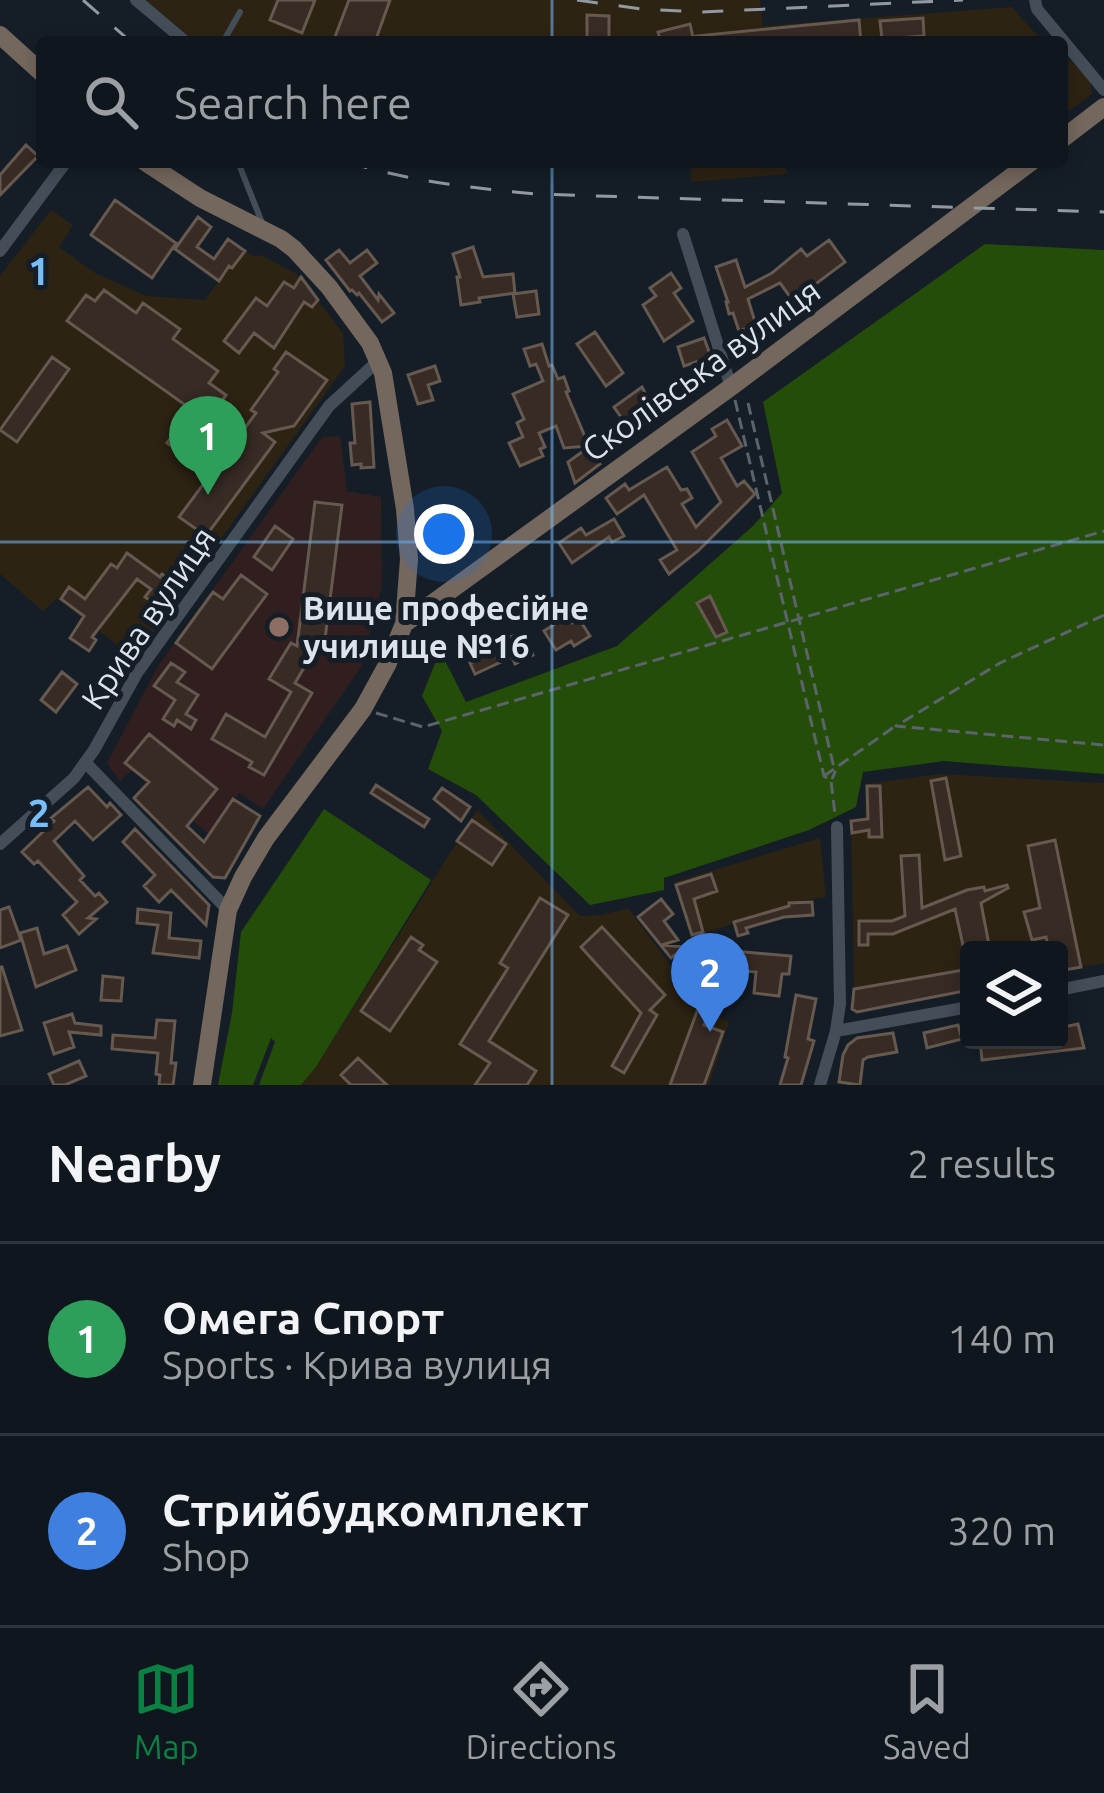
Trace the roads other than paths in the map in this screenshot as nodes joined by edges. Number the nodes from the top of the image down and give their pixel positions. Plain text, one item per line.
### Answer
1 (136, 0) edge
2 (1035, 0) edge
3 (240, 12) dead end
4 (179, 36) edge
5 (226, 36) edge
6 (1059, 36) edge
7 (2, 42) edge
8 (1068, 47) edge
9 (36, 68) edge
10 (1104, 91) edge
11 (1104, 107) edge
12 (1068, 134) edge
13 (62, 168) edge
14 (154, 168) edge
15 (240, 168) edge
16 (1023, 168) edge
17 (265, 230) junction
18 (683, 234) dead end
19 (0, 251) edge
20 (379, 361) junction
21 (731, 387) junction
22 (404, 624) junction
23 (85, 762) junction
24 (837, 827) road end
25 (0, 844) edge
26 (228, 910) junction
27 (1104, 981) edge
28 (1068, 988) edge
29 (960, 1008) edge
30 (836, 1031) junction
31 (202, 1085) edge
32 (820, 1085) edge

1 - 4 street
2 - 6 street
3 - 5 lane
7 - 9 main road
8 - 10 street
11 - 12 main road
13 - 19 street
14 - 17 main road
15 - 17 lane
16 - 21 main road, Сколівська вулиця
17 - 20 main road
18 - 21 street
20 - 22 main road
20 - 23 street, Крива вулиця
21 - 22 main road, Сколівська вулиця
22 - 26 main road
23 - 25 street, Крива вулиця
23 - 26 street
24 - 30 street
26 - 31 main road
27 - 28 street
29 - 30 street
30 - 32 street

